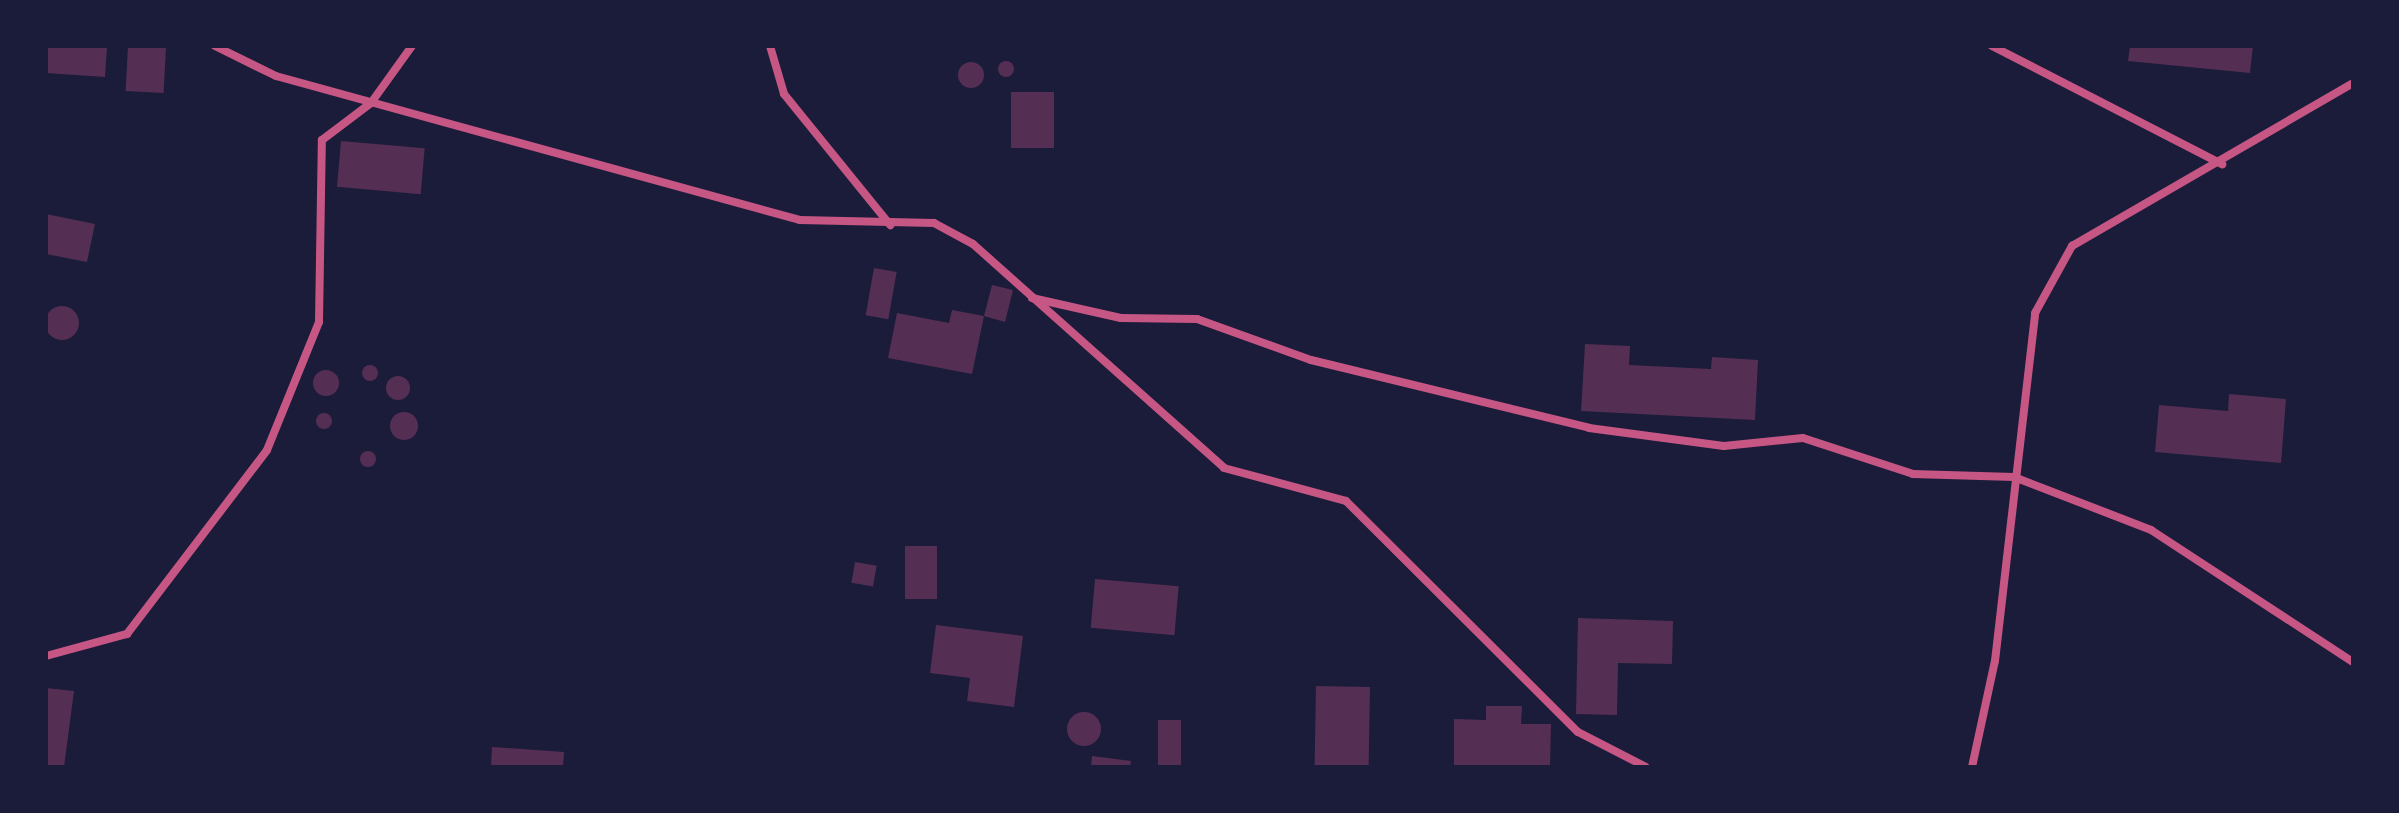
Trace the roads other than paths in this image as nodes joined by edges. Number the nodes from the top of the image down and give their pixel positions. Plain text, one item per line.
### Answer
1 (215, 46) edge
2 (412, 46) edge
3 (770, 46) edge
4 (1992, 46) edge
5 (2353, 83) edge
6 (371, 103) junction
7 (2222, 164) junction
8 (890, 225) junction
9 (1031, 298) junction
10 (2014, 477) junction
11 (46, 656) edge
12 (2353, 662) edge
13 (1646, 767) edge
14 (1972, 767) edge

1 - 6 street
2 - 6 street
3 - 8 street
4 - 7 street
5 - 7 street
6 - 8 street
6 - 11 street
7 - 10 street
8 - 9 street
9 - 10 street
9 - 13 street
10 - 12 street
10 - 14 street

